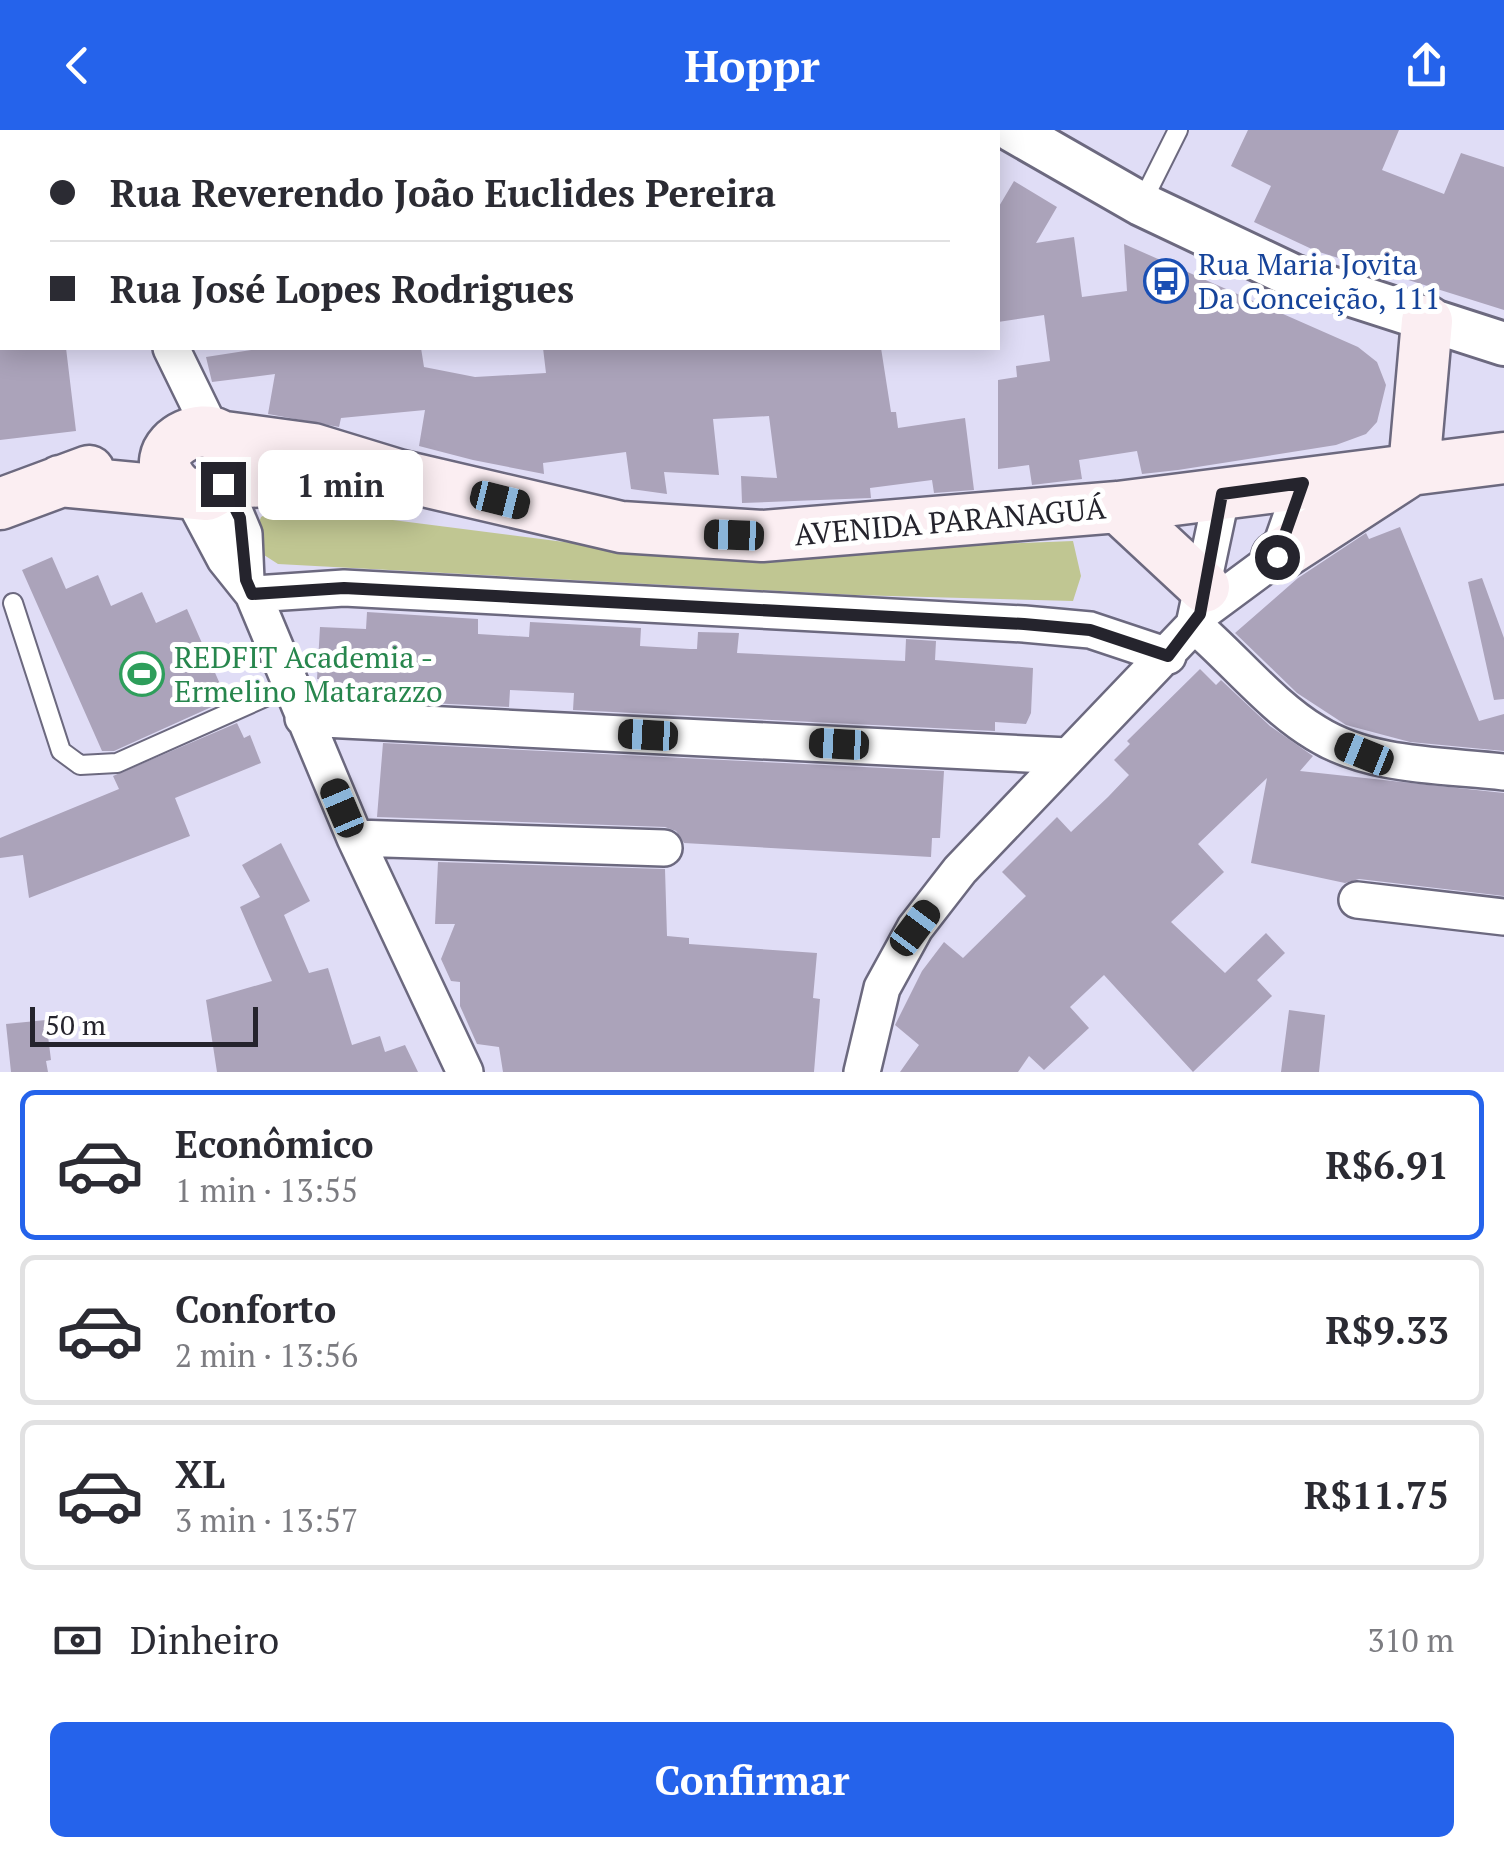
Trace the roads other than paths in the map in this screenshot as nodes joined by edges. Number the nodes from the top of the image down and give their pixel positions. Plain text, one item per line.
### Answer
1 (1012, 130) edge
2 (1178, 130) edge
3 (1141, 204) junction
4 (1427, 320) junction
5 (1504, 344) edge
6 (170, 350) edge
7 (1504, 458) edge
8 (200, 464) junction
9 (1414, 468) junction
10 (1303, 483) junction
11 (1222, 494) junction
12 (0, 504) edge
13 (1118, 507) junction
14 (1277, 557) junction
15 (249, 587) junction
16 (13, 604) dead end
17 (1200, 609) junction
18 (1168, 656) junction
19 (297, 702) junction
20 (1068, 756) junction
21 (1504, 772) edge
22 (355, 838) junction
23 (664, 848) dead end
24 (1357, 900) dead end
25 (1504, 917) edge
26 (465, 1072) edge
27 (862, 1072) edge

1 - 3 street
2 - 3 lane
3 - 4 street
4 - 5 street
4 - 9 main road
6 - 8 street
7 - 9 main road, AVENIDA PARANAGUÁ
8 - 12 main road, AVENIDA PARANAGUÁ
8 - 13 main road, AVENIDA PARANAGUÁ
8 - 15 street
9 - 10 main road, AVENIDA PARANAGUÁ
9 - 14 main road
10 - 11 main road, AVENIDA PARANAGUÁ
10 - 14 street
11 - 13 main road, AVENIDA PARANAGUÁ
11 - 17 street
13 - 17 main road
14 - 17 street
15 - 18 street
15 - 19 street
16 - 19 lane
17 - 18 street
17 - 21 street
18 - 20 street
19 - 20 street
19 - 22 street
20 - 27 street
22 - 23 street
22 - 26 street
24 - 25 street

